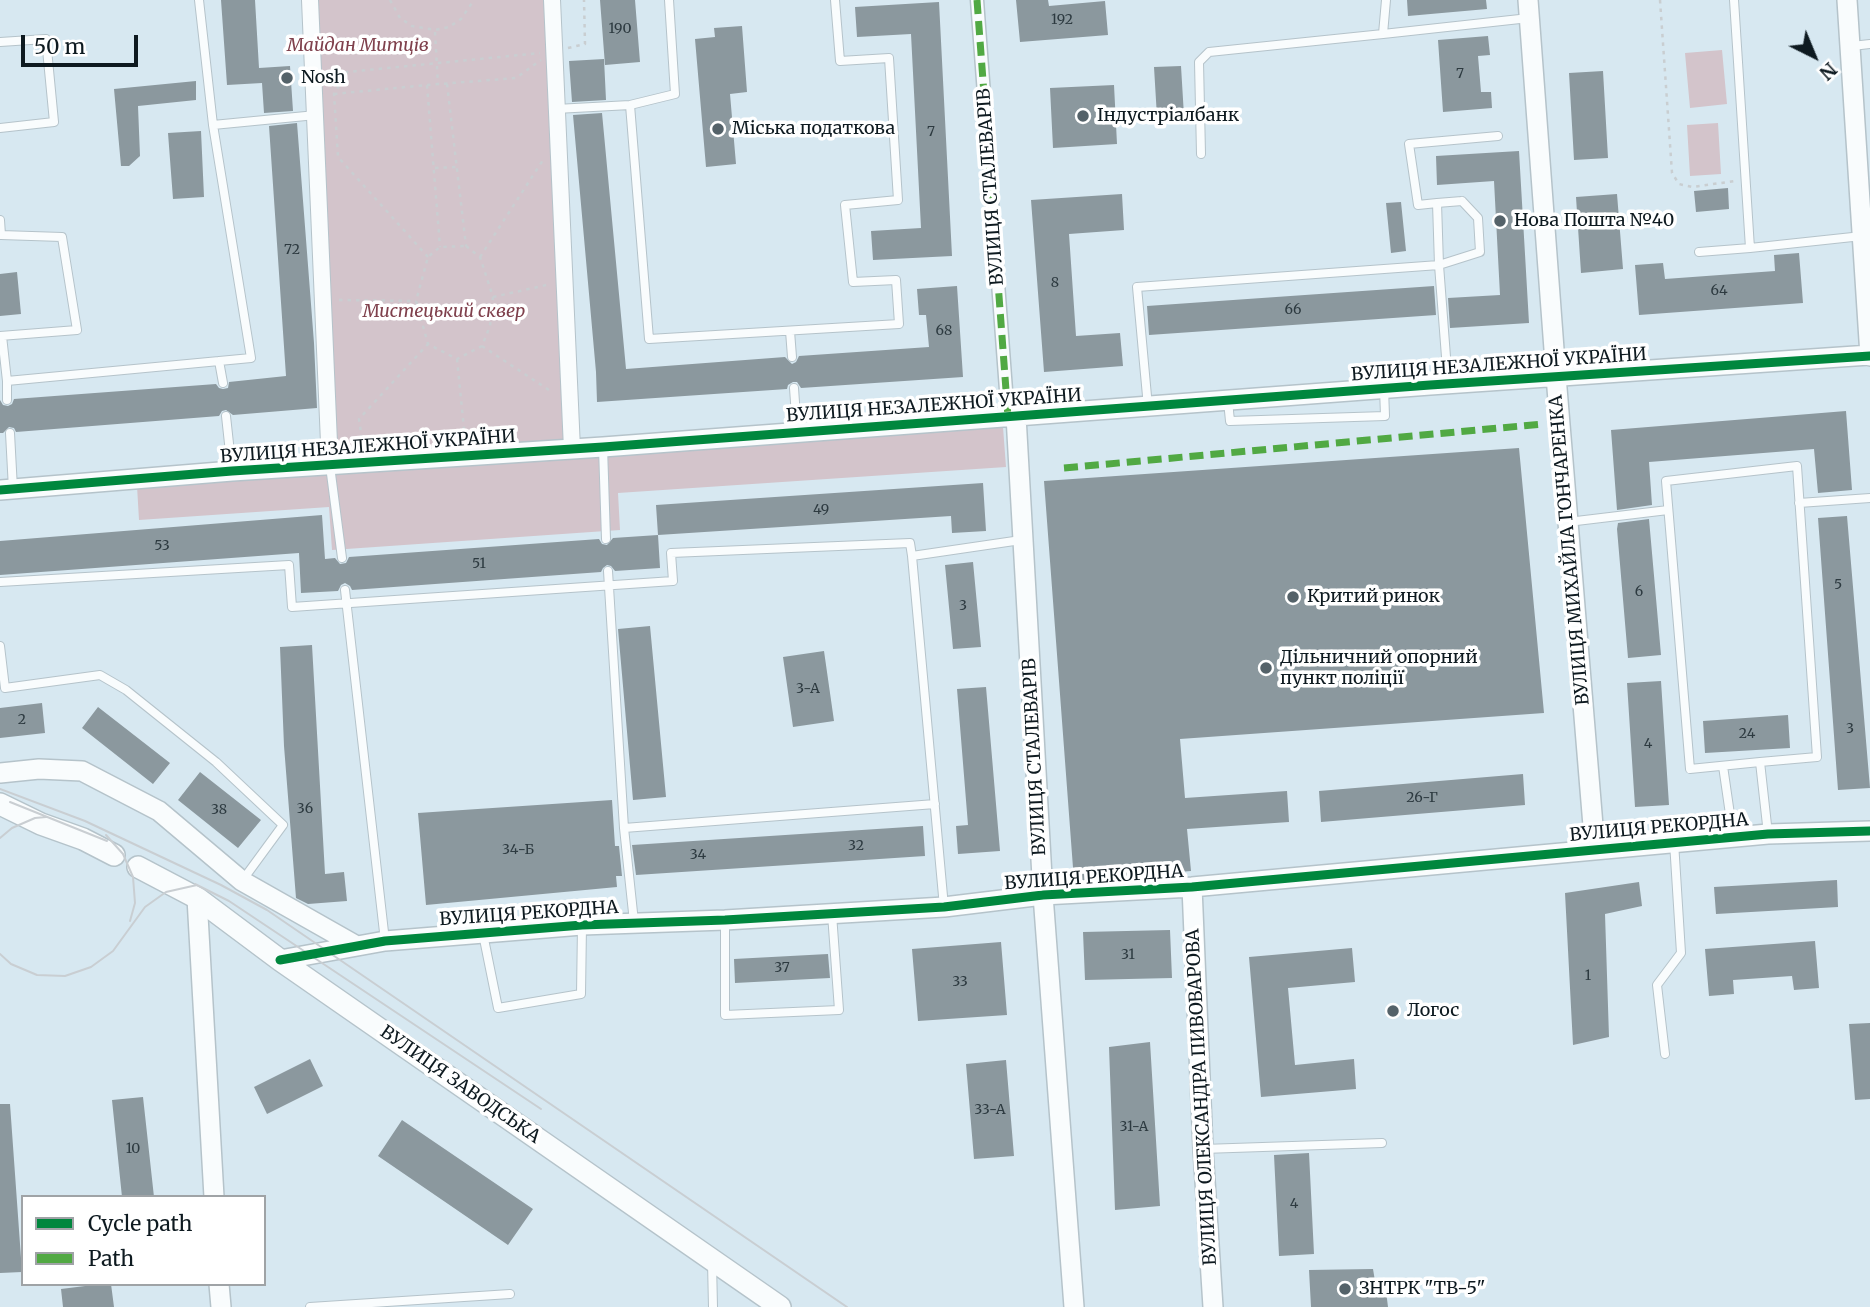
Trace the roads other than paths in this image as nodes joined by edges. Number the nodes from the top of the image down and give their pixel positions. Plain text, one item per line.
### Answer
1 (199, 0) edge
2 (310, 0) edge
3 (551, 0) edge
4 (668, 0) edge
5 (835, 0) edge
6 (977, 0) edge
7 (1386, 0) edge
8 (1734, 0) edge
9 (1847, 0) edge
10 (1529, 9) edge
11 (1383, 34) junction
12 (0, 42) edge
13 (1870, 44) edge
14 (1850, 46) junction
15 (630, 105) junction
16 (556, 109) junction
17 (316, 115) junction
18 (213, 125) junction
19 (0, 128) edge
20 (1498, 136) dead end
21 (1201, 154) dead end
22 (1437, 203) junction
23 (0, 220) edge
24 (1862, 236) junction
25 (1750, 248) junction
26 (1699, 252) dead end
27 (1439, 265) junction
28 (790, 331) junction
29 (1, 336) edge
30 (1870, 356) edge
31 (792, 357) dead end
32 (219, 361) junction
33 (1556, 376) junction
34 (7, 381) junction
35 (223, 383) dead end
36 (1448, 383) junction
37 (794, 388) dead end
38 (1384, 388) junction
39 (7, 400) dead end
40 (1228, 401) junction
41 (1148, 407) junction
42 (226, 416) dead end
43 (1012, 417) junction
44 (797, 432) junction
45 (10, 433) dead end
46 (603, 447) junction
47 (572, 449) junction
48 (330, 466) junction
49 (232, 471) junction
50 (6, 490) edge
51 (1870, 498) edge
52 (1800, 503) junction
53 (1668, 510) junction
54 (1567, 522) junction
55 (606, 539) dead end
56 (1023, 540) junction
57 (912, 556) junction
58 (342, 558) dead end
59 (608, 571) dead end
60 (0, 582) edge
61 (609, 586) junction
62 (345, 590) dead end
63 (347, 603) junction
64 (0, 646) edge
65 (1760, 762) junction
66 (1723, 766) junction
67 (0, 773) edge
68 (0, 804) edge
69 (935, 804) junction
70 (624, 828) junction
71 (1870, 831) edge
72 (1768, 834) junction
73 (1733, 838) junction
74 (1674, 842) junction
75 (1595, 849) junction
76 (114, 855) dead end
77 (138, 867) dead end
78 (242, 881) junction
79 (1192, 887) junction
80 (1043, 895) junction
81 (197, 898) junction
82 (944, 907) junction
83 (832, 913) junction
84 (725, 920) junction
85 (634, 922) junction
86 (582, 925) junction
87 (483, 934) junction
88 (385, 942) junction
89 (355, 945) junction
90 (280, 960) junction
91 (1665, 1054) dead end
92 (1382, 1143) dead end
93 (1203, 1149) junction
94 (215, 1195) edge
95 (712, 1259) junction
96 (219, 1286) edge
97 (510, 1294) dead end
98 (221, 1307) edge
99 (310, 1307) edge
100 (713, 1307) edge
101 (780, 1307) edge
102 (1074, 1307) edge
103 (1213, 1307) edge

1 - 18 lane
2 - 17 street
3 - 16 street
4 - 15 lane
5 - 28 lane
6 - 43 street, ВУЛИЦЯ СТАЛЕВАРІВ
7 - 11 lane
8 - 25 lane
9 - 14 street
10 - 11 lane
10 - 33 street, ВУЛИЦЯ МИХАЙЛА ГОНЧАРЕНКА
11 - 21 lane
12 - 19 lane
13 - 14 lane
14 - 24 street
15 - 16 lane
15 - 28 lane
16 - 47 street
17 - 18 lane
17 - 48 street
18 - 32 lane
20 - 22 lane
22 - 27 lane
22 - 27 lane
23 - 29 lane
24 - 25 lane
24 - 30 street
25 - 26 lane
27 - 36 lane
27 - 41 lane
28 - 31 lane
29 - 34 lane
30 - 33 street, ВУЛИЦЯ НЕЗАЛЕЖНОЇ УКРАЇНИ
32 - 34 lane
32 - 35 lane
33 - 36 street, ВУЛИЦЯ НЕЗАЛЕЖНОЇ УКРАЇНИ
33 - 54 street, ВУЛИЦЯ МИХАЙЛА ГОНЧАРЕНКА
34 - 39 lane
36 - 38 street, ВУЛИЦЯ НЕЗАЛЕЖНОЇ УКРАЇНИ
37 - 44 lane
38 - 40 street, ВУЛИЦЯ НЕЗАЛЕЖНОЇ УКРАЇНИ
38 - 40 lane
40 - 41 street, ВУЛИЦЯ НЕЗАЛЕЖНОЇ УКРАЇНИ
41 - 43 street, ВУЛИЦЯ НЕЗАЛЕЖНОЇ УКРАЇНИ
42 - 49 lane
43 - 44 street, ВУЛИЦЯ НЕЗАЛЕЖНОЇ УКРАЇНИ
43 - 56 street, ВУЛИЦЯ СТАЛЕВАРІВ
44 - 46 street, ВУЛИЦЯ НЕЗАЛЕЖНОЇ УКРАЇНИ
45 - 50 lane
46 - 47 street, ВУЛИЦЯ НЕЗАЛЕЖНОЇ УКРАЇНИ
46 - 55 lane
47 - 48 street, ВУЛИЦЯ НЕЗАЛЕЖНОЇ УКРАЇНИ
48 - 49 street, ВУЛИЦЯ НЕЗАЛЕЖНОЇ УКРАЇНИ
48 - 58 lane
49 - 50 street, ВУЛИЦЯ НЕЗАЛЕЖНОЇ УКРАЇНИ
51 - 52 lane
52 - 53 lane
52 - 65 lane
53 - 54 lane
53 - 66 lane
54 - 75 street, ВУЛИЦЯ МИХАЙЛА ГОНЧАРЕНКА
56 - 57 lane
56 - 80 street, ВУЛИЦЯ СТАЛЕВАРІВ
57 - 61 lane
57 - 69 lane
59 - 61 lane
60 - 63 lane
61 - 63 lane
61 - 70 lane
62 - 63 lane
63 - 88 lane
64 - 78 lane
65 - 66 lane
65 - 72 lane
66 - 73 lane
67 - 78 street
68 - 76 main road
69 - 70 lane
69 - 82 lane
70 - 85 lane
71 - 72 street, ВУЛИЦЯ РЕКОРДНА
72 - 73 street, ВУЛИЦЯ РЕКОРДНА
73 - 74 street, ВУЛИЦЯ РЕКОРДНА
74 - 75 street, ВУЛИЦЯ РЕКОРДНА
74 - 91 lane
75 - 79 street, ВУЛИЦЯ РЕКОРДНА
77 - 81 main road, ВУЛИЦЯ ЗАВОДСЬКА
78 - 89 street
79 - 80 street, ВУЛИЦЯ РЕКОРДНА
79 - 93 street, ВУЛИЦЯ ОЛЕКСАНДРА ПИВОВАРОВА
80 - 82 street, ВУЛИЦЯ РЕКОРДНА
80 - 102 street, ВУЛИЦЯ СТАЛЕВАРІВ
81 - 90 main road, ВУЛИЦЯ ЗАВОДСЬКА
81 - 94 street
82 - 83 street, ВУЛИЦЯ РЕКОРДНА
83 - 84 street, ВУЛИЦЯ РЕКОРДНА
83 - 84 lane
84 - 85 street, ВУЛИЦЯ РЕКОРДНА
85 - 86 street, ВУЛИЦЯ РЕКОРДНА
86 - 87 street, ВУЛИЦЯ РЕКОРДНА
86 - 87 lane
87 - 88 street, ВУЛИЦЯ РЕКОРДНА
88 - 89 street, ВУЛИЦЯ РЕКОРДНА
89 - 90 street, ВУЛИЦЯ РЕКОРДНА
90 - 95 main road, ВУЛИЦЯ ЗАВОДСЬКА
92 - 93 lane
93 - 103 street, ВУЛИЦЯ ОЛЕКСАНДРА ПИВОВАРОВА
95 - 100 lane
95 - 101 main road, ВУЛИЦЯ ЗАВОДСЬКА
96 - 98 street
97 - 99 lane

